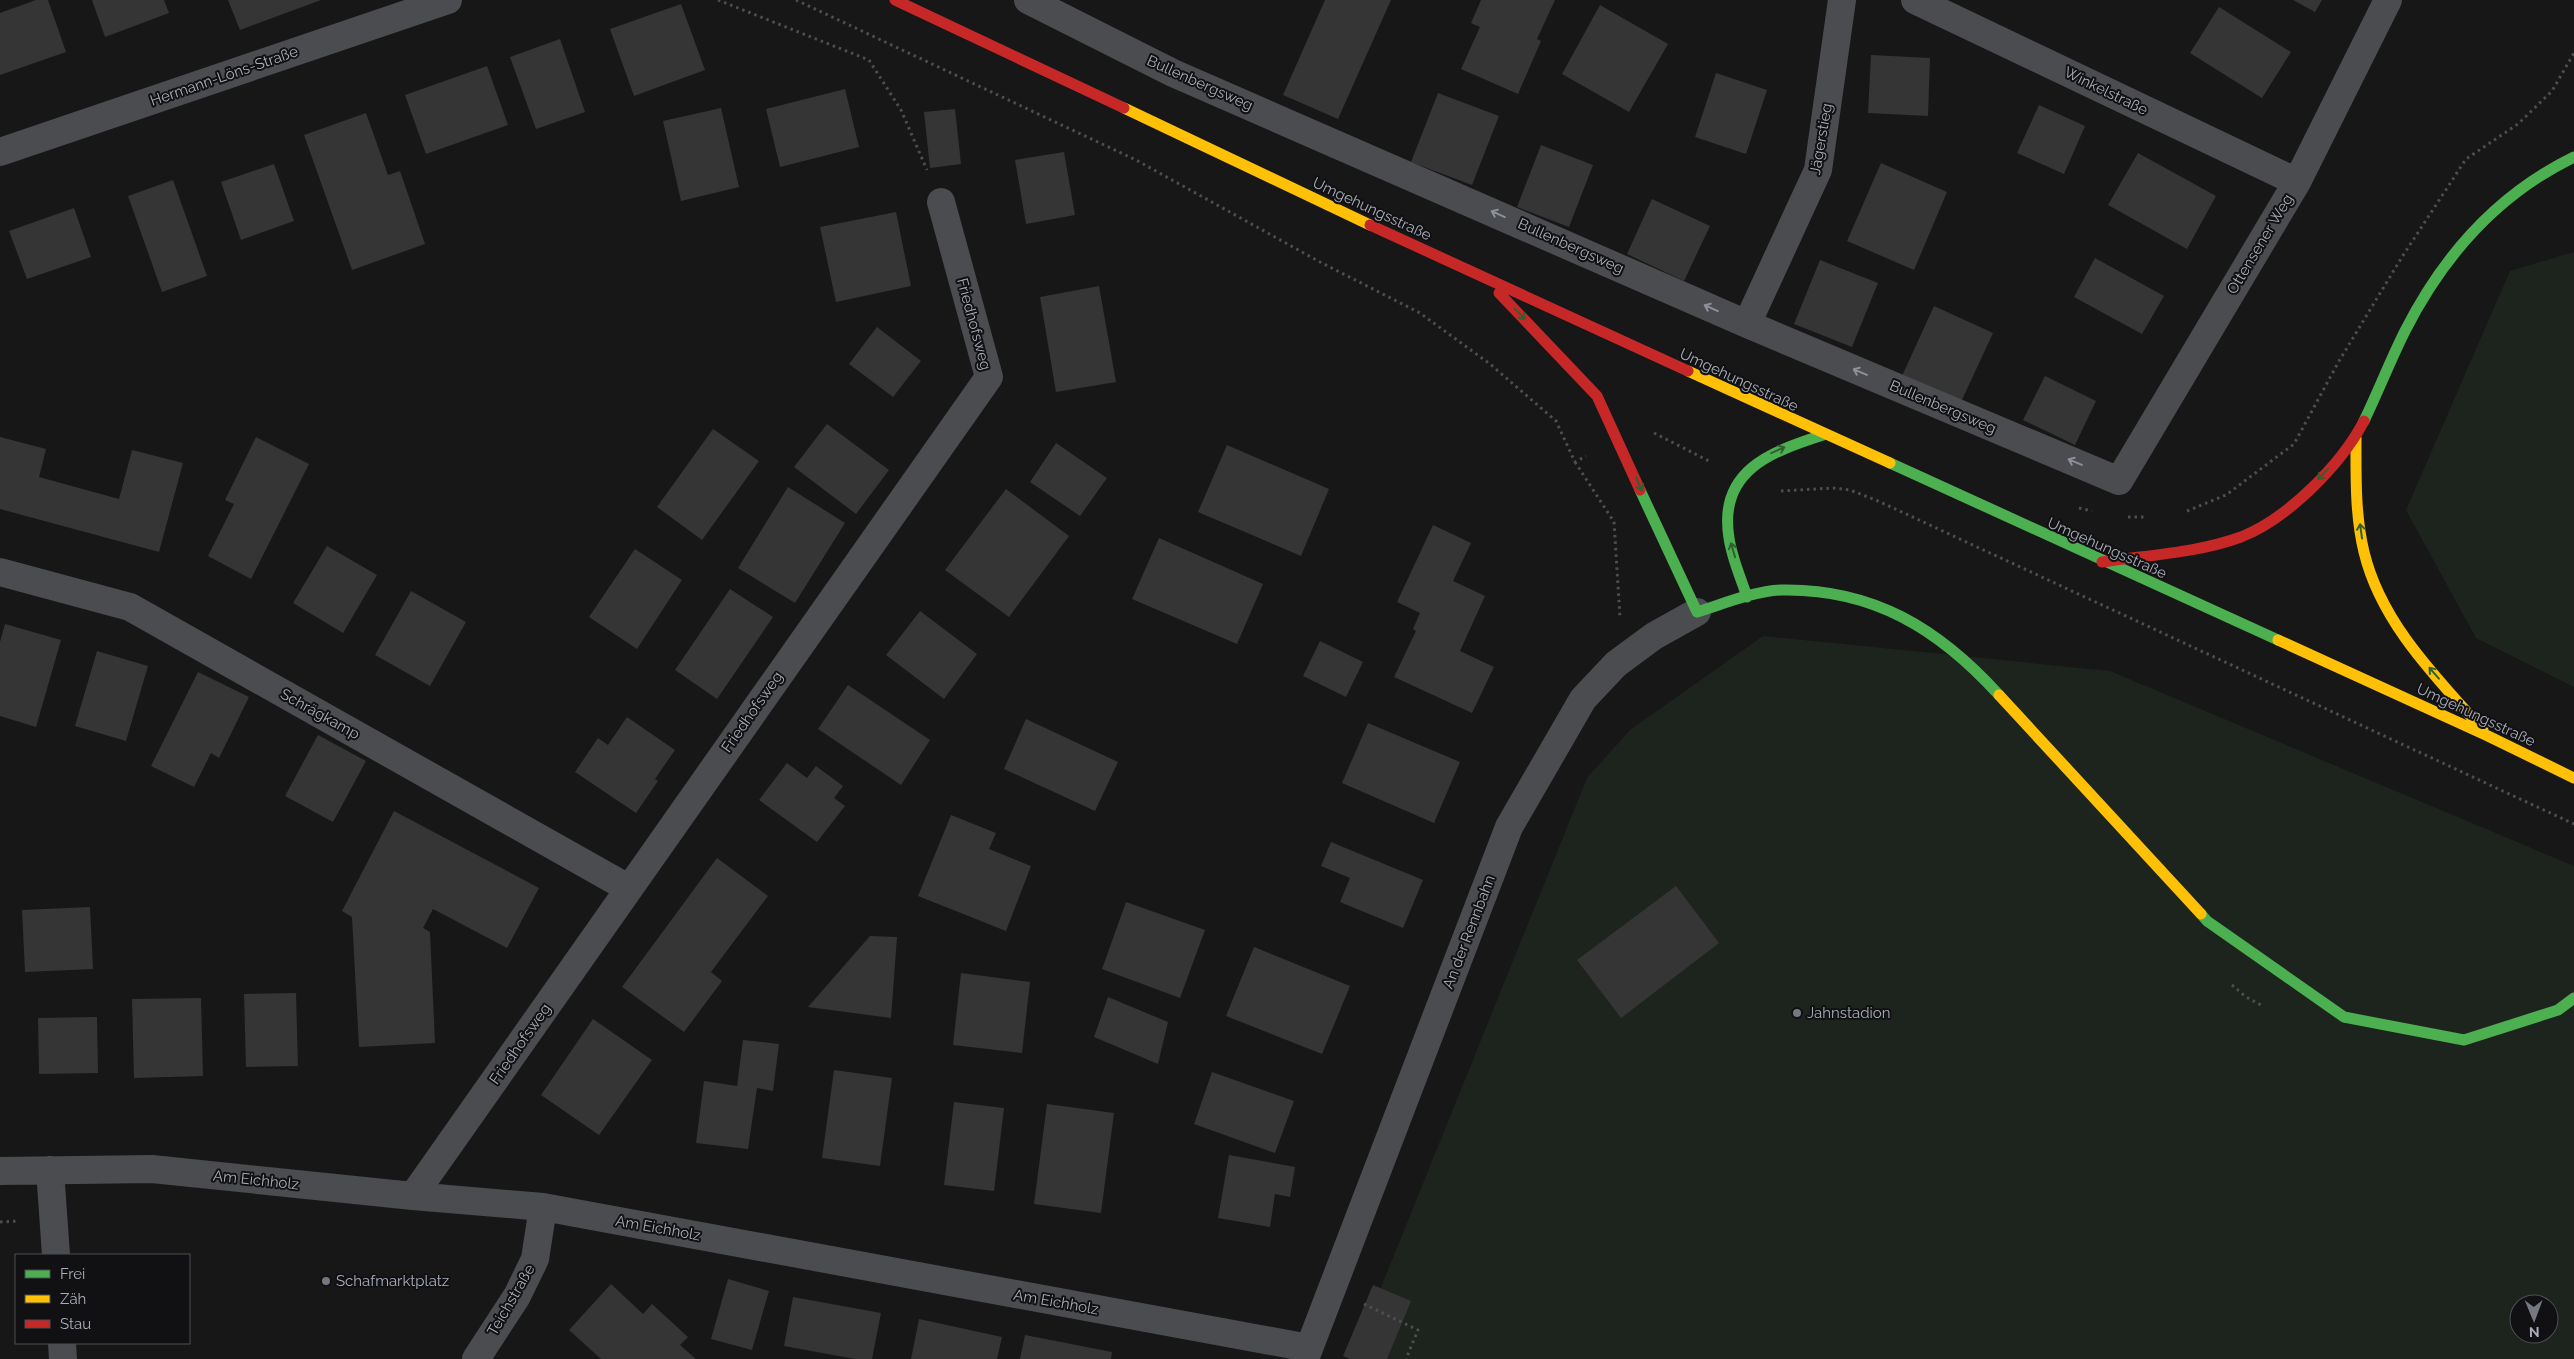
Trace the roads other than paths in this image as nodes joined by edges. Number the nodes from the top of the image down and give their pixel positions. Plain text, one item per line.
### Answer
1 (448, 0) edge
2 (895, 0) edge
3 (1028, 0) edge
4 (1842, 0) edge
5 (1915, 0) edge
6 (2388, 0) edge
7 (0, 152) edge
8 (2574, 156) edge
9 (2296, 182) junction
10 (941, 202) road end
11 (1485, 279) junction
12 (1747, 324) junction
13 (1823, 435) junction
14 (2356, 438) junction
15 (2119, 481) joint
16 (2102, 562) junction
17 (0, 572) edge
18 (1747, 597) junction
19 (1697, 612) junction
20 (2488, 736) junction
21 (2574, 778) edge
22 (628, 888) junction
23 (2574, 998) edge
24 (50, 1170) junction
25 (0, 1171) edge
26 (413, 1196) junction
27 (543, 1207) junction
28 (56, 1254) edge
29 (62, 1344) edge
30 (1307, 1354) edge
31 (63, 1359) edge
32 (476, 1359) edge

1 - 7 street, Hermann-Löns-Straße
2 - 11 main road, Umgehungsstraße
12 -> 3 street, Bullenbergsweg
4 - 12 street, Jägerstieg
5 - 9 street, Winkelstraße
6 - 9 street, Ottensener Weg
8 - 14 main road
9 - 15 street, Ottensener Weg
10 - 22 street, Friedhofsweg
11 - 13 main road, Umgehungsstraße
11 -> 19 main road
15 -> 12 street, Bullenbergsweg
13 - 16 main road, Umgehungsstraße
18 -> 13 main road
14 -> 16 main road
20 -> 14 main road
16 - 20 main road, Umgehungsstraße
17 - 22 street, Schrägkamp
18 - 19 main road, An der Rennbahn
18 - 23 main road, An der Rennbahn
19 - 30 street, An der Rennbahn
20 - 21 main road, Umgehungsstraße
22 - 26 street, Friedhofsweg
24 - 25 street, Am Eichholz
24 - 26 street, Am Eichholz
24 - 28 street
26 - 27 street, Am Eichholz
27 - 30 street, Am Eichholz
27 - 32 street, Teichstraße
29 - 31 street

